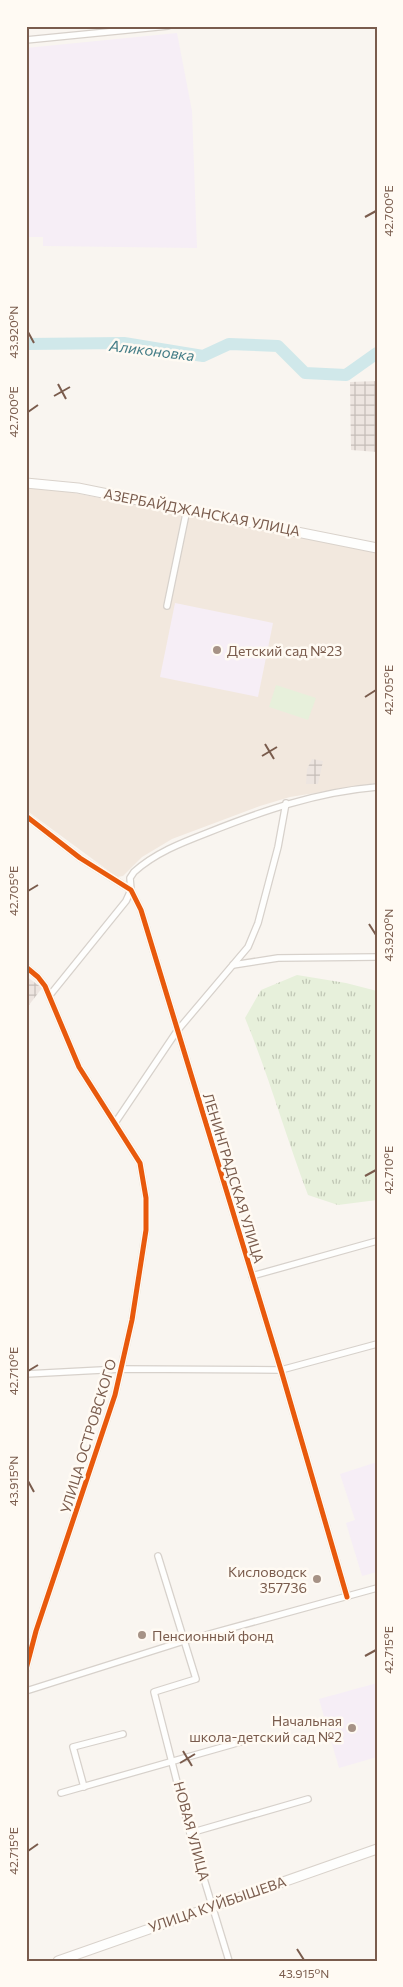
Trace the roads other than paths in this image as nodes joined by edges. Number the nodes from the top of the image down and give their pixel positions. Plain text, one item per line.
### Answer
1 (168, 26) edge
2 (26, 40) edge
3 (26, 483) edge
4 (187, 509) junction
5 (377, 548) edge
6 (167, 606) dead end
7 (377, 787) edge
8 (286, 803) junction
9 (26, 816) edge
10 (130, 890) junction
11 (377, 957) edge
12 (233, 965) junction
13 (26, 967) edge
14 (50, 995) junction
15 (177, 1031) junction
16 (115, 1123) junction
17 (377, 1241) edge
18 (252, 1276) junction
19 (377, 1344) edge
20 (121, 1369) junction
21 (281, 1370) junction
22 (26, 1374) edge
23 (158, 1556) dead end
24 (377, 1588) edge
25 (347, 1597) junction
26 (184, 1641) junction
27 (26, 1669) edge
28 (26, 1691) edge
29 (123, 1734) dead end
30 (251, 1739) dead end
31 (173, 1762) junction
32 (84, 1787) junction
33 (61, 1793) dead end
34 (308, 1799) dead end
35 (190, 1833) junction
36 (377, 1849) edge
37 (212, 1905) junction
38 (58, 1961) edge
39 (229, 1961) edge

1 - 2 street
3 - 4 main road, АЗЕРБАЙДЖАНСКАЯ УЛИЦА
4 - 5 main road, АЗЕРБАЙДЖАНСКАЯ УЛИЦА
4 - 6 street
7 - 8 street
8 - 10 street
8 - 12 street
9 - 10 street
10 - 14 street
10 - 15 street, ЛЕНИНГРАДСКАЯ УЛИЦА
11 - 12 street
12 - 15 street
13 - 14 street, УЛИЦА ОСТРОВСКОГО
14 - 16 street, УЛИЦА ОСТРОВСКОГО
15 - 16 street
15 - 18 street, ЛЕНИНГРАДСКАЯ УЛИЦА
16 - 20 street, УЛИЦА ОСТРОВСКОГО
17 - 18 street
18 - 21 street, ЛЕНИНГРАДСКАЯ УЛИЦА
19 - 21 street
20 - 21 street
20 - 22 street
20 - 27 street, УЛИЦА ОСТРОВСКОГО
21 - 25 street, ЛЕНИНГРАДСКАЯ УЛИЦА
23 - 26 street, НОВАЯ УЛИЦА
24 - 25 street
25 - 26 street
26 - 28 street
26 - 31 street, НОВАЯ УЛИЦА
29 - 32 street
30 - 31 street
31 - 32 street
31 - 35 street, НОВАЯ УЛИЦА
32 - 33 street
34 - 35 street
35 - 37 street, НОВАЯ УЛИЦА
36 - 37 main road, УЛИЦА КУЙБЫШЕВА
37 - 38 main road, УЛИЦА КУЙБЫШЕВА
37 - 39 street, НОВАЯ УЛИЦА

